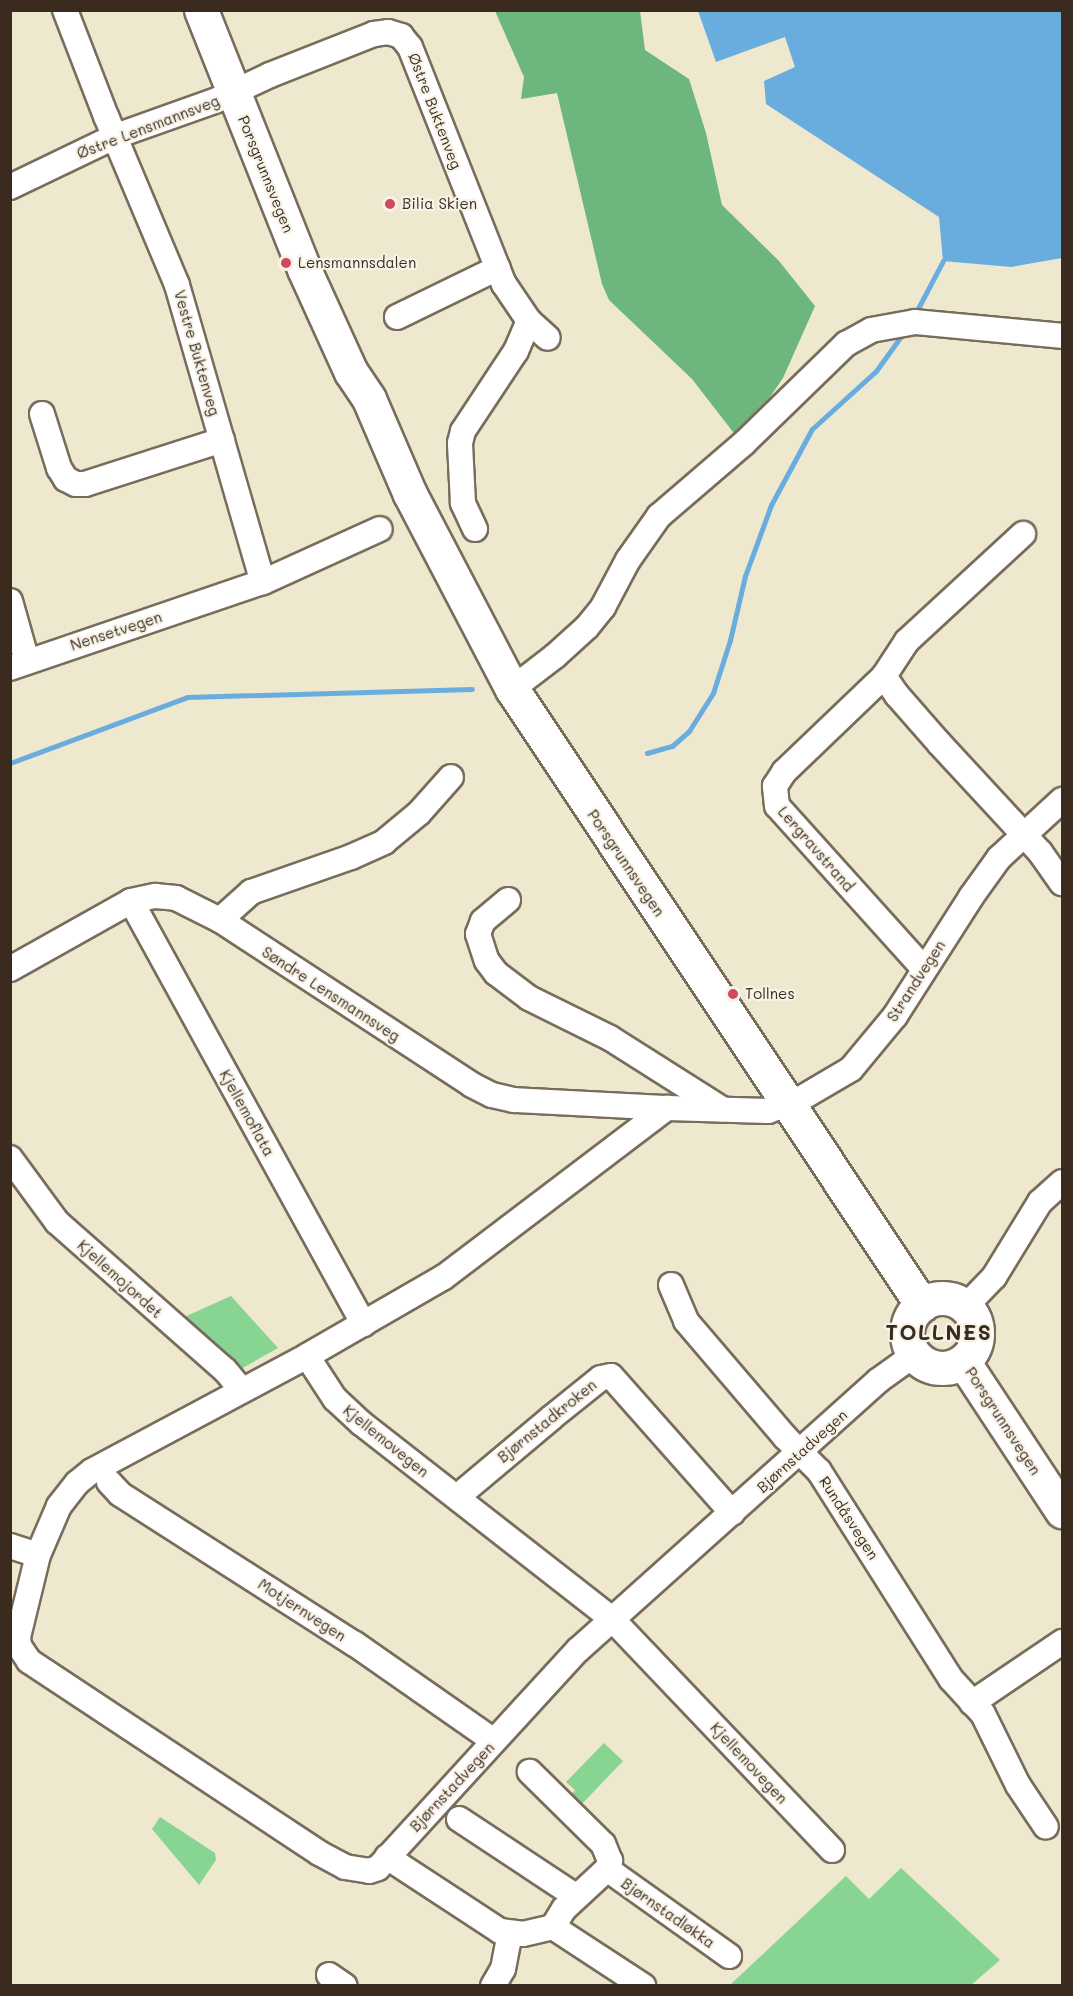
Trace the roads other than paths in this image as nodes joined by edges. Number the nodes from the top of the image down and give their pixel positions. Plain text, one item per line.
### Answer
1 (65, 10) edge
2 (201, 10) edge
3 (224, 10) edge
4 (244, 88) junction
5 (116, 136) junction
6 (10, 187) edge
7 (498, 268) junction
8 (398, 317) dead end
9 (529, 321) junction
10 (1062, 336) edge
11 (548, 338) dead end
12 (42, 414) dead end
13 (222, 440) junction
14 (380, 529) dead end
15 (475, 529) dead end
16 (1023, 534) dead end
17 (263, 582) junction
18 (10, 601) edge
19 (19, 664) edge
20 (884, 676) junction
21 (512, 689) junction
22 (451, 777) dead end
23 (1062, 800) edge
24 (1022, 834) junction
25 (1062, 883) edge
26 (508, 900) dead end
27 (131, 901) junction
28 (220, 920) junction
29 (10, 969) edge
30 (924, 969) junction
31 (788, 1104) junction
32 (667, 1108) junction
33 (723, 1109) junction
34 (10, 1158) edge
35 (1062, 1182) edge
36 (671, 1285) dead end
37 (922, 1305) junction
38 (965, 1307) junction
39 (364, 1324) junction
40 (914, 1354) junction
41 (307, 1356) junction
42 (963, 1361) junction
43 (242, 1390) junction
44 (802, 1452) junction
45 (109, 1482) dead end
46 (457, 1497) junction
47 (1062, 1512) edge
48 (732, 1513) junction
49 (10, 1546) edge
50 (38, 1555) junction
51 (612, 1619) junction
52 (1062, 1642) edge
53 (972, 1703) junction
54 (494, 1741) junction
55 (530, 1772) dead end
56 (459, 1819) dead end
57 (1046, 1827) dead end
58 (832, 1850) dead end
59 (387, 1857) junction
60 (607, 1869) junction
61 (577, 1897) junction
62 (553, 1927) junction
63 (510, 1934) junction
64 (729, 1956) dead end
65 (493, 1986) edge
66 (643, 1986) edge

1 - 5 street, Vestre Buktenveg
2 - 4 highway, Porsgrunnsvegen
3 - 4 highway, Porsgrunnsvegen
4 - 5 street, Østre Lensmannsveg
4 - 7 street, Østre Buktenveg
4 - 21 highway, Porsgrunnsvegen
5 - 6 street, Østre Lensmannsveg
5 - 13 street, Vestre Buktenveg
7 - 8 street
7 - 9 street, Østre Buktenveg
9 - 11 street, Østre Buktenveg
9 - 15 street
10 - 21 street
12 - 13 street
13 - 17 street, Vestre Buktenveg
14 - 17 street
16 - 20 street, Lergravstrand
17 - 19 street, Nensetvegen
18 - 19 street, Nensetvegen
20 - 24 street
20 - 30 street, Lergravstrand
21 - 31 highway, Porsgrunnsvegen
22 - 28 street
23 - 24 street, Strandvegen
24 - 25 street
24 - 30 street, Strandvegen
26 - 33 street
27 - 28 street, Søndre Lensmannsveg
27 - 29 street, Søndre Lensmannsveg
27 - 39 street, Kjellemoflata
28 - 32 street, Søndre Lensmannsveg
30 - 31 street, Strandvegen
31 - 33 street
31 - 37 highway, Porsgrunnsvegen
32 - 33 street
32 - 39 street
34 - 43 street, Kjellemojordet
35 - 38 street
36 - 44 street, Rundåsvegen
37 - 38 highway
37 - 40 highway
38 - 42 highway, Porsgrunnsvegen
39 - 41 street
40 - 42 highway, Porsgrunnsvegen
40 - 44 street, Bjørnstadvegen
41 - 43 street
41 - 46 street, Kjellemovegen
42 - 47 highway, Porsgrunnsvegen
43 - 50 street
44 - 48 street, Bjørnstadvegen
44 - 53 street, Rundåsvegen
45 - 54 street, Motjernvegen
46 - 48 street, Bjørnstadkroken
46 - 51 street, Kjellemovegen
48 - 51 street, Bjørnstadvegen
49 - 50 street
50 - 59 street, Bjørnstadvegen
51 - 54 street, Bjørnstadvegen
51 - 58 street, Kjellemovegen
52 - 53 street
53 - 57 street, Rundåsvegen
54 - 59 street, Bjørnstadvegen
55 - 60 street, Bjørnstadløkka
56 - 61 street
59 - 63 street
60 - 61 street, Bjørnstadløkka
60 - 64 street, Bjørnstadløkka
61 - 62 street, Bjørnstadløkka
62 - 63 street
62 - 66 street
63 - 65 street

